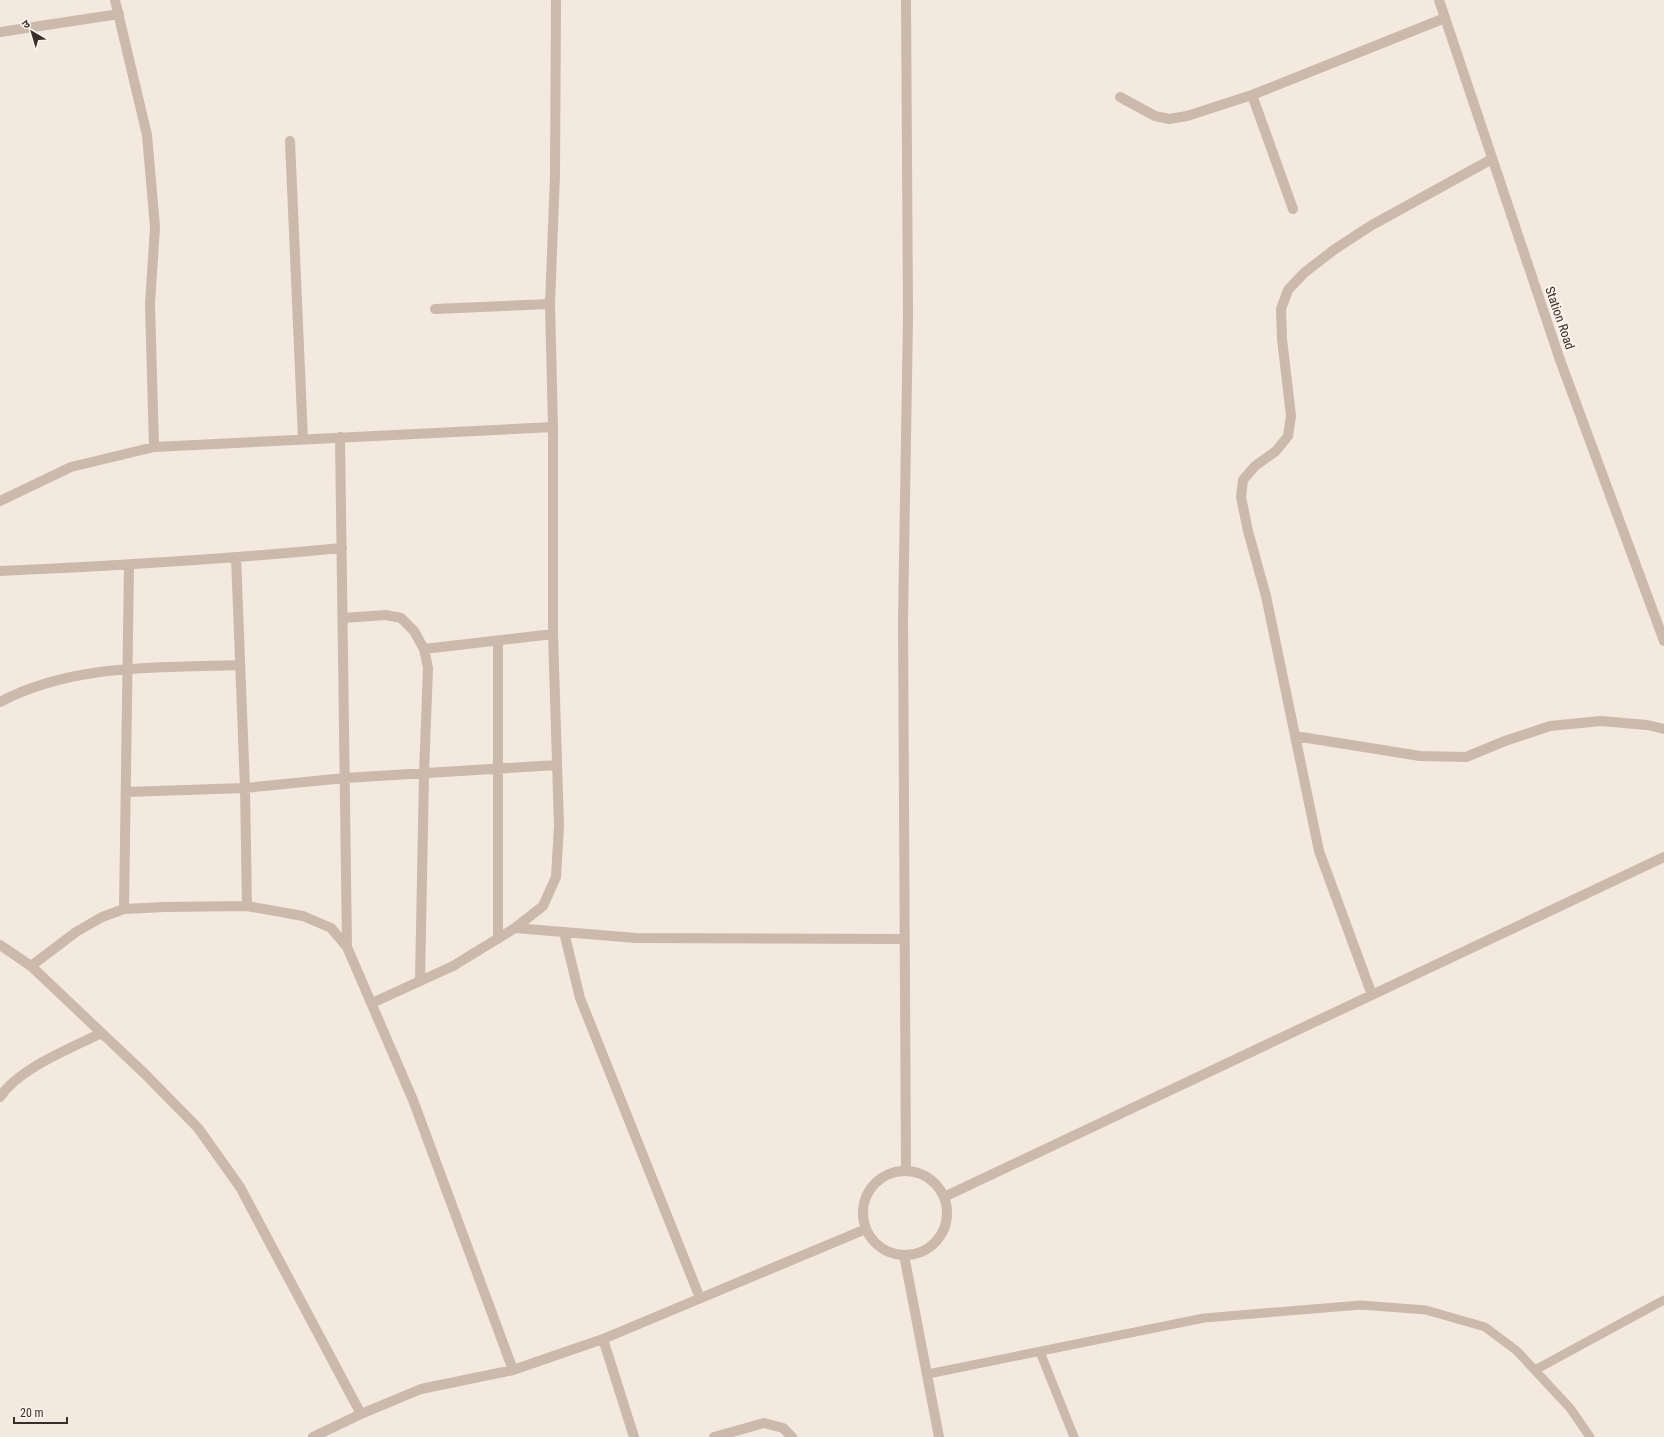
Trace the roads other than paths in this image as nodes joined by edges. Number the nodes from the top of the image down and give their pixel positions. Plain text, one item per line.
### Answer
1 (115, 0) edge
2 (556, 0) edge
3 (906, 0) edge
4 (1439, 0) edge
5 (119, 14) junction
6 (1445, 18) junction
7 (0, 32) edge
8 (1252, 95) junction
9 (1120, 97) dead end
10 (290, 141) dead end
11 (1492, 159) junction
12 (1293, 209) dead end
13 (550, 304) junction
14 (435, 309) dead end
15 (552, 427) junction
16 (340, 437) junction
17 (303, 439) junction
18 (154, 447) junction
19 (0, 501) edge
20 (342, 548) junction
21 (236, 557) junction
22 (129, 565) junction
23 (0, 571) edge
24 (343, 618) junction
25 (553, 634) junction
26 (498, 641) junction
27 (1664, 641) edge
28 (424, 649) junction
29 (240, 665) junction
30 (128, 670) junction
31 (0, 702) edge
32 (1664, 729) edge
33 (1295, 736) junction
34 (557, 765) junction
35 (498, 767) junction
36 (424, 774) junction
37 (345, 778) junction
38 (245, 788) junction
39 (126, 792) junction
40 (1664, 857) edge
41 (247, 906) junction
42 (124, 909) junction
43 (515, 928) junction
44 (564, 932) junction
45 (498, 939) junction
46 (904, 939) junction
47 (0, 945) edge
48 (347, 947) junction
49 (31, 966) junction
50 (420, 981) junction
51 (1372, 995) junction
52 (372, 1003) junction
53 (101, 1033) junction
54 (0, 1097) edge
55 (906, 1171) junction
56 (944, 1197) junction
57 (866, 1228) junction
58 (904, 1255) junction
59 (700, 1298) junction
60 (1664, 1300) edge
61 (603, 1339) junction
62 (1040, 1352) junction
63 (513, 1370) junction
64 (1535, 1370) junction
65 (928, 1374) junction
66 (361, 1414) junction
67 (313, 1437) edge
68 (634, 1437) edge
69 (714, 1437) edge
70 (792, 1437) edge
71 (938, 1437) edge
72 (1074, 1437) edge
73 (1590, 1437) edge

1 - 5 street
2 - 13 street
3 - 46 street
4 - 6 street, Station Road
5 - 7 street
5 - 18 street
6 - 8 street
6 - 11 street, Station Road
8 - 9 street
8 - 12 street
10 - 17 street
11 - 27 street, Station Road
11 - 33 street
13 - 14 street
13 - 15 street
15 - 16 street
15 - 25 street
16 - 17 street
16 - 20 street
17 - 18 street
18 - 19 street
20 - 21 street
20 - 24 street
21 - 22 street
21 - 29 street
22 - 23 street
22 - 30 street
24 - 28 street
24 - 37 street
25 - 26 street
25 - 34 street
26 - 28 street
26 - 35 street
28 - 36 street
29 - 30 street
29 - 38 street
30 - 31 street
30 - 39 street
32 - 33 street
33 - 51 street
34 - 35 street
34 - 43 street
35 - 36 street
35 - 45 street
36 - 37 street
36 - 50 street
37 - 38 street
37 - 48 street
38 - 39 street
38 - 41 street
39 - 42 street
40 - 51 street
41 - 42 street
41 - 48 street
42 - 49 street
43 - 44 street
43 - 45 street
44 - 46 street
44 - 59 street
45 - 50 street
46 - 55 street
47 - 49 street
48 - 52 street
49 - 53 street
50 - 52 street
51 - 56 street
52 - 63 street
53 - 54 street
53 - 66 street
55 - 56 street
55 - 57 street
56 - 58 street
57 - 58 street
57 - 59 street
58 - 65 street
59 - 61 street
60 - 64 lane
61 - 63 street
61 - 68 street
62 - 64 lane
62 - 65 lane
62 - 72 lane
63 - 66 street
64 - 73 lane
65 - 71 street
66 - 67 street
69 - 70 street

